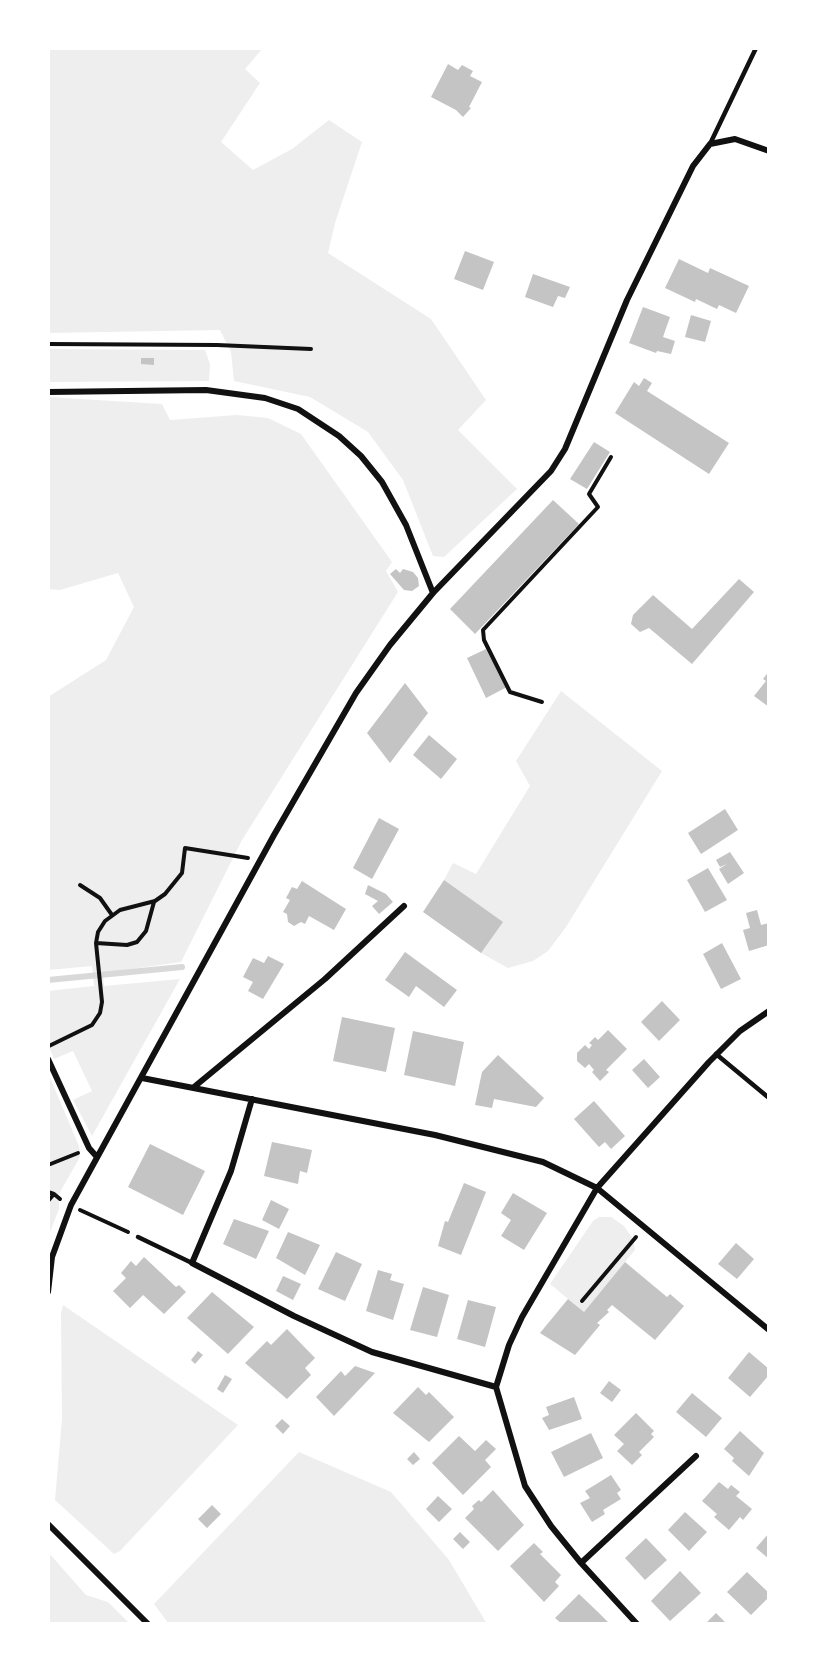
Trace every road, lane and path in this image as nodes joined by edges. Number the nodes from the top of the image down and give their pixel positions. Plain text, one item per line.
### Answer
1 (756, 48) edge
2 (710, 144) junction
3 (769, 151) edge
4 (48, 344) edge
5 (311, 349) dead end
6 (48, 392) edge
7 (611, 457) dead end
8 (433, 593) junction
9 (542, 702) dead end
10 (261, 860) junction
11 (80, 885) dead end
12 (155, 901) junction
13 (404, 906) dead end
14 (112, 915) junction
15 (96, 943) junction
16 (769, 1011) edge
17 (48, 1046) edge
18 (716, 1054) junction
19 (48, 1059) edge
20 (142, 1078) junction
21 (194, 1087) junction
22 (769, 1098) edge
23 (252, 1099) junction
24 (89, 1148) junction
25 (97, 1157) junction
26 (48, 1165) edge
27 (597, 1188) junction
28 (48, 1192) edge
29 (54, 1194) dead end
30 (89, 1215) dead end
31 (644, 1227) junction
32 (138, 1237) joint
33 (192, 1263) junction
34 (48, 1293) edge
35 (582, 1301) dead end
36 (769, 1330) edge
37 (496, 1387) junction
38 (696, 1456) dead end
39 (48, 1524) edge
40 (581, 1563) junction
41 (148, 1624) edge
42 (638, 1624) edge

1 - 2 lane
2 - 3 street
2 - 8 street
4 - 5 path
6 - 8 street
7 - 9 path
8 - 10 street
10 - 12 path
10 - 20 street
11 - 14 path
12 - 14 path
12 - 15 path
13 - 21 street
14 - 15 path
15 - 17 path
16 - 18 street
18 - 22 lane
18 - 27 street
19 - 24 street
20 - 21 street
20 - 25 street
21 - 23 street
23 - 27 street
23 - 33 street
24 - 25 street
24 - 26 path
25 - 34 street
27 - 31 street
27 - 37 street
28 - 29 path
30 - 32 path
31 - 35 path
31 - 36 street
32 - 33 lane
33 - 37 street
37 - 40 street
38 - 40 street
39 - 41 street
40 - 42 street

